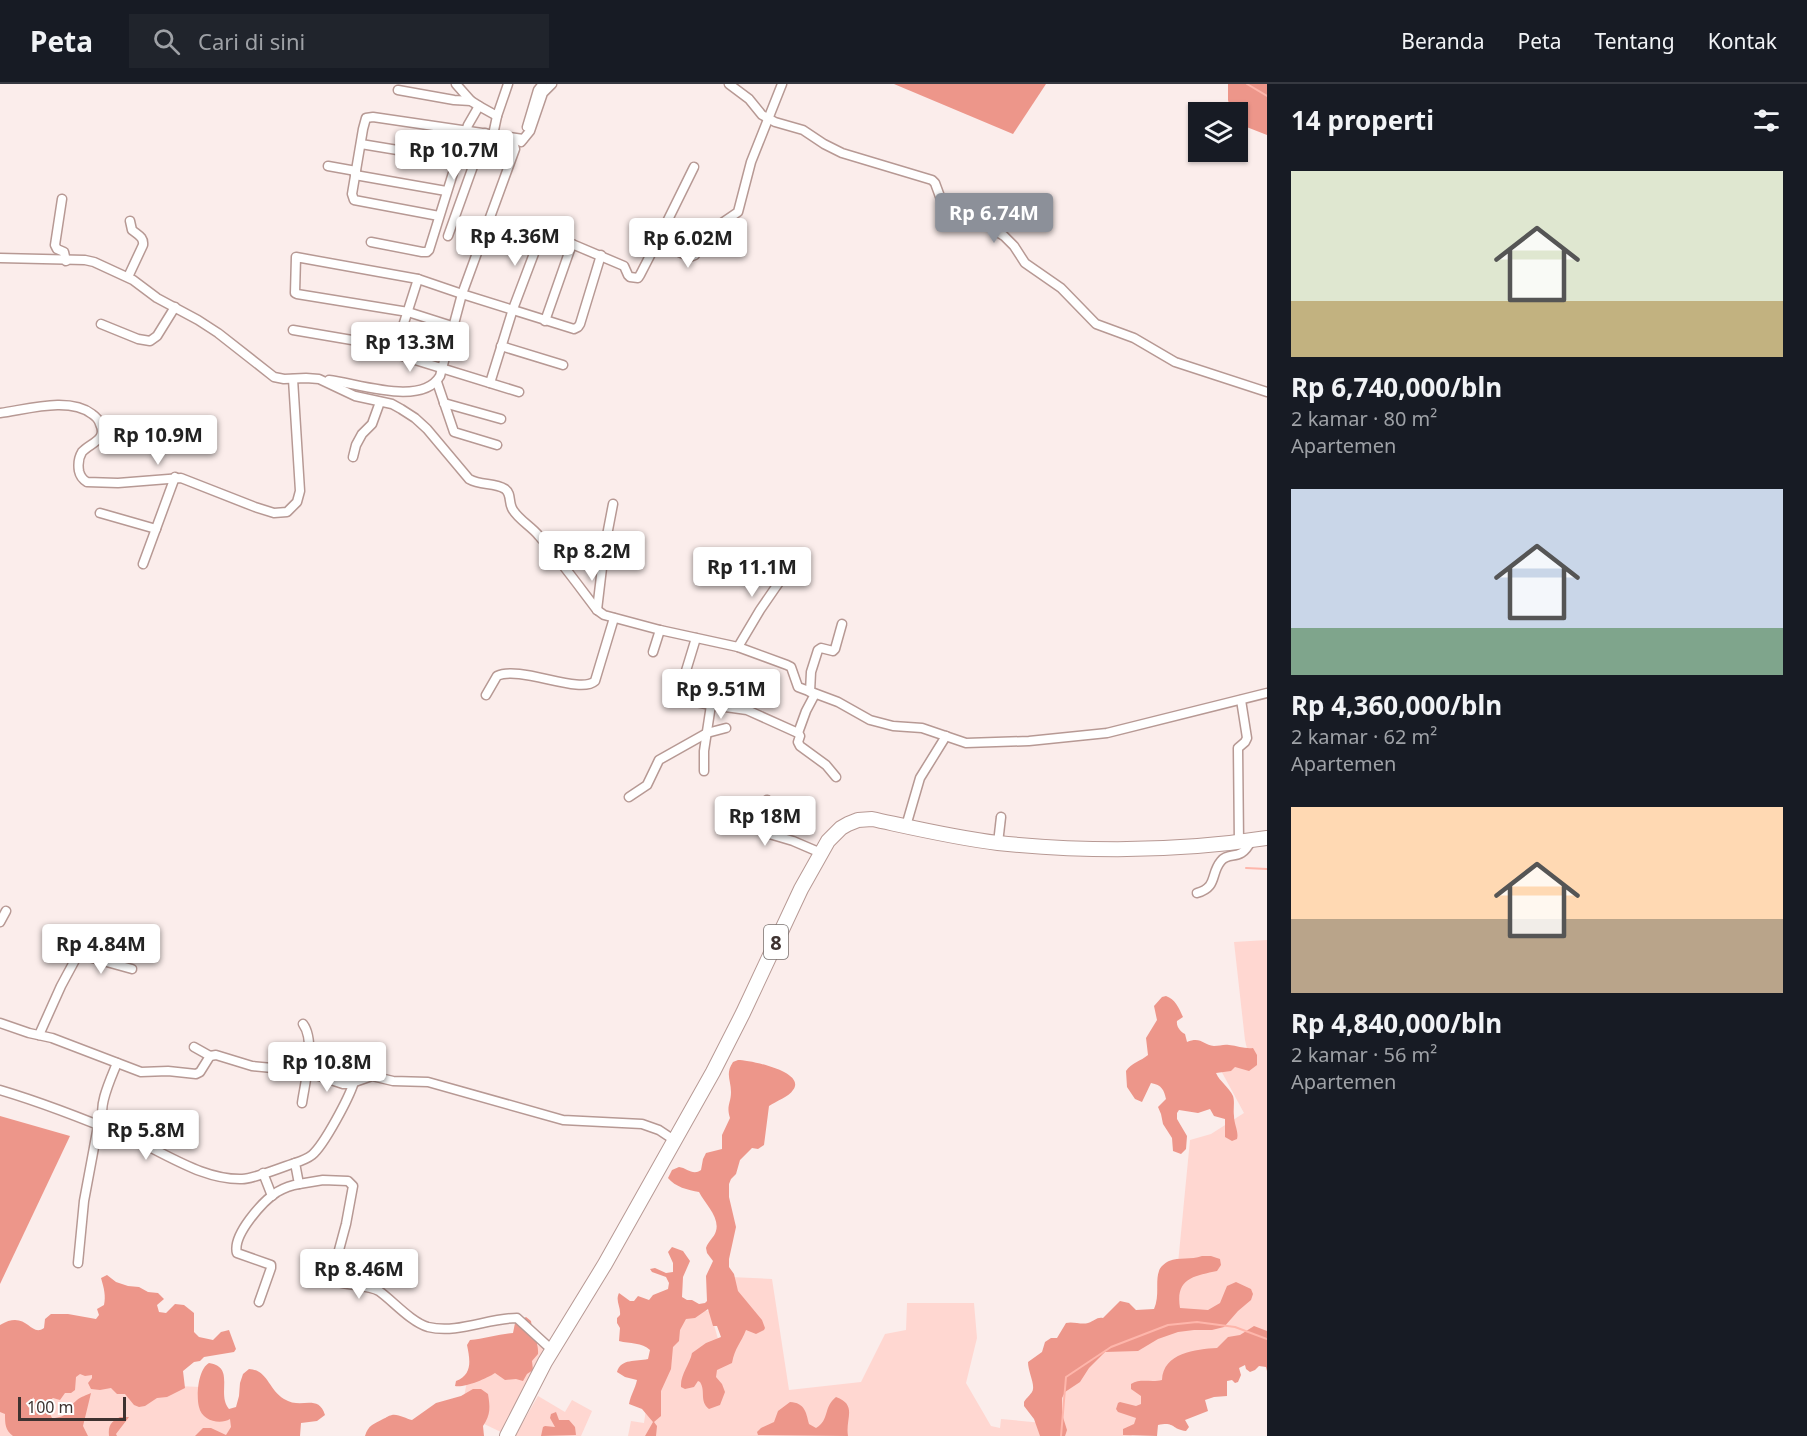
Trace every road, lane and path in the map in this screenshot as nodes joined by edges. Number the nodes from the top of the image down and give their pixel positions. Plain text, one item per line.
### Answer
1 (456, 84) edge
2 (552, 84) edge
3 (729, 84) edge
4 (782, 84) edge
5 (505, 85) edge
6 (542, 85) edge
7 (398, 90) dead end
8 (475, 103) junction
9 (497, 116) junction
10 (768, 118) junction
11 (466, 131) junction
12 (489, 134) junction
13 (525, 136) junction
14 (512, 138) junction
15 (361, 144) junction
16 (515, 149) junction
17 (458, 160) junction
18 (328, 166) dead end
19 (694, 167) dead end
20 (355, 173) junction
21 (446, 190) junction
22 (62, 199) dead end
23 (439, 216) junction
24 (130, 221) dead end
25 (448, 237) dead end
26 (371, 242) dead end
27 (657, 242) junction
28 (572, 244) junction
29 (601, 255) junction
30 (0, 258) edge
31 (66, 261) junction
32 (128, 277) junction
33 (418, 279) junction
34 (462, 294) junction
35 (175, 307) junction
36 (513, 309) junction
37 (408, 312) junction
38 (545, 321) junction
39 (101, 324) dead end
40 (455, 327) junction
41 (293, 330) dead end
42 (501, 346) junction
43 (395, 351) junction
44 (563, 365) dead end
45 (442, 369) junction
46 (293, 379) junction
47 (319, 380) junction
48 (437, 382) junction
49 (489, 383) junction
50 (519, 392) dead end
51 (1267, 392) edge
52 (380, 402) junction
53 (444, 403) junction
54 (0, 414) edge
55 (501, 419) dead end
56 (497, 445) dead end
57 (353, 457) dead end
58 (175, 477) junction
59 (613, 504) dead end
60 (100, 513) dead end
61 (156, 529) junction
62 (143, 564) dead end
63 (791, 565) dead end
64 (597, 610) junction
65 (614, 618) junction
66 (842, 624) dead end
67 (660, 630) junction
68 (696, 638) junction
69 (738, 647) junction
70 (653, 652) dead end
71 (813, 693) junction
72 (1267, 693) edge
73 (486, 695) dead end
74 (1240, 700) junction
75 (711, 705) junction
76 (726, 728) dead end
77 (707, 733) junction
78 (798, 733) junction
79 (946, 736) junction
80 (704, 771) dead end
81 (836, 777) dead end
82 (629, 797) dead end
83 (767, 800) dead end
84 (1001, 817) dead end
85 (906, 826) junction
86 (1267, 838) edge
87 (1245, 842) junction
88 (998, 843) junction
89 (821, 853) junction
90 (1197, 893) dead end
91 (6, 911) dead end
92 (0, 922) edge
93 (89, 934) dead end
94 (78, 954) junction
95 (132, 969) dead end
96 (0, 1023) edge
97 (303, 1024) dead end
98 (39, 1035) junction
99 (194, 1047) dead end
100 (210, 1056) junction
101 (117, 1063) junction
102 (307, 1072) junction
103 (354, 1082) junction
104 (0, 1090) edge
105 (302, 1103) dead end
106 (98, 1126) junction
107 (132, 1139) junction
108 (674, 1140) junction
109 (295, 1163) junction
110 (263, 1173) junction
111 (299, 1184) junction
112 (272, 1196) junction
113 (78, 1263) dead end
114 (259, 1302) dead end
115 (552, 1350) junction
116 (507, 1436) edge

1 - 8 street
2 - 13 street
3 - 10 street
4 - 10 street
5 - 9 street
6 - 13 street
7 - 8 street
8 - 9 street
8 - 11 street
9 - 12 street
10 - 27 street
10 - 51 street
11 - 12 street
11 - 15 street
11 - 17 street
12 - 14 street
12 - 25 street
13 - 14 street
13 - 16 street
14 - 16 street
15 - 17 street
15 - 20 street
16 - 34 street
17 - 21 street
18 - 20 street
19 - 27 street
20 - 21 street
20 - 23 street
21 - 23 street
22 - 31 street
23 - 26 street
24 - 32 street
27 - 29 street
28 - 29 street
28 - 36 street
28 - 38 street
29 - 38 street
30 - 31 street
31 - 32 street
32 - 35 street
33 - 34 street
33 - 37 street
33 - 37 street
34 - 36 street
34 - 40 street
35 - 39 street
35 - 46 street
36 - 38 street
36 - 42 street
37 - 40 street
37 - 43 street
40 - 45 street
41 - 43 street
42 - 44 street
42 - 49 street
43 - 45 street
45 - 48 street
45 - 49 street
46 - 47 street
46 - 58 street
47 - 48 street
47 - 52 street
48 - 53 street
49 - 50 street
52 - 57 street
52 - 64 street
53 - 55 street
53 - 56 street
54 - 58 street
58 - 61 street
59 - 64 street
60 - 61 street
61 - 62 street
63 - 69 street
64 - 65 street
65 - 67 street
65 - 73 street
66 - 71 street
67 - 68 street
67 - 70 street
68 - 69 street
68 - 75 street
69 - 71 street
71 - 78 street
71 - 79 street
72 - 74 street
74 - 79 street
74 - 87 street
75 - 77 street
75 - 78 street
76 - 77 street
77 - 80 street
77 - 82 street
78 - 81 street
79 - 85 street
83 - 89 street
84 - 88 street
85 - 88 highway, 8
85 - 89 highway, 8
86 - 87 highway, 8
87 - 88 highway, 8
87 - 90 street
89 - 108 highway, 8
91 - 92 street
93 - 94 street
94 - 95 street
94 - 98 street
96 - 98 street
97 - 102 street
98 - 101 street
99 - 100 street
100 - 101 street
100 - 102 street
101 - 107 street
102 - 103 street
102 - 105 street
103 - 108 street
103 - 109 street
104 - 106 street
106 - 107 street
106 - 113 street
107 - 110 street
108 - 115 highway, 8
109 - 110 street
109 - 111 street
110 - 112 street
111 - 112 street
111 - 115 street
112 - 114 street
115 - 116 highway, 8

